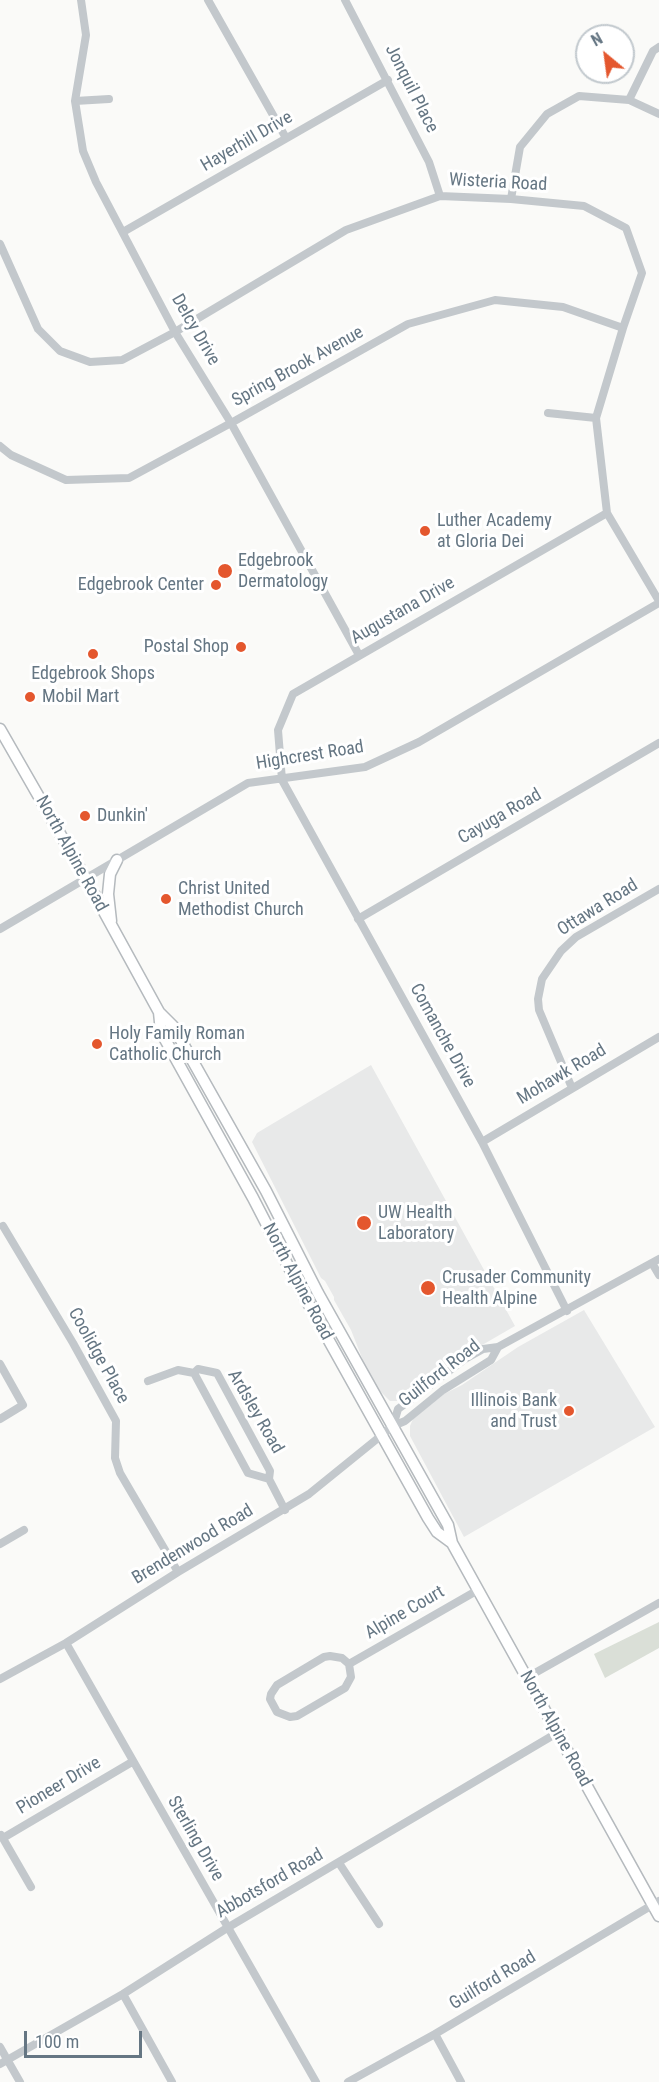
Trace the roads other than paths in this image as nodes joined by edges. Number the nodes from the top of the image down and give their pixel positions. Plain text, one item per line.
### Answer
1 (81, 0) edge
2 (208, 0) edge
3 (345, 0) edge
4 (659, 48) edge
5 (388, 80) junction
6 (109, 99) dead end
7 (75, 100) junction
8 (629, 100) junction
9 (659, 114) edge
10 (286, 138) junction
11 (440, 196) junction
12 (511, 199) junction
13 (123, 232) junction
14 (0, 244) edge
15 (622, 328) junction
16 (175, 332) junction
17 (548, 413) dead end
18 (596, 418) junction
19 (231, 423) junction
20 (0, 446) edge
21 (608, 513) junction
22 (659, 602) edge
23 (359, 655) junction
24 (0, 729) edge
25 (659, 743) edge
26 (282, 780) junction
27 (117, 860) junction
28 (86, 879) junction
29 (659, 889) edge
30 (358, 919) junction
31 (112, 927) junction
32 (0, 929) edge
33 (159, 1012) junction
34 (659, 1037) edge
35 (572, 1088) junction
36 (482, 1142) junction
37 (3, 1226) dead end
38 (656, 1261) edge
39 (659, 1275) edge
40 (567, 1311) junction
41 (498, 1347) junction
42 (0, 1364) edge
43 (194, 1373) junction
44 (148, 1381) dead end
45 (0, 1419) edge
46 (393, 1426) junction
47 (381, 1436) junction
48 (269, 1479) junction
49 (285, 1510) junction
50 (24, 1530) dead end
51 (452, 1543) junction
52 (0, 1544) edge
53 (178, 1572) junction
54 (478, 1590) junction
55 (659, 1603) edge
56 (66, 1643) junction
57 (349, 1664) junction
58 (526, 1678) junction
59 (0, 1679) edge
60 (557, 1733) junction
61 (132, 1762) junction
62 (1, 1836) edge
63 (339, 1863) junction
64 (31, 1887) dead end
65 (656, 1903) edge
66 (659, 1916) edge
67 (379, 1924) dead end
68 (227, 1928) junction
69 (123, 1994) junction
70 (435, 2034) junction
71 (0, 2047) edge
72 (3, 2062) edge
73 (20, 2082) edge
74 (172, 2082) edge
75 (316, 2082) edge
76 (348, 2082) edge
77 (461, 2082) edge

1 - 7 street, Delcy Drive
2 - 10 street
3 - 5 street, Jonquil Place
4 - 8 street
5 - 10 street, Hayerhill Drive
5 - 11 street, Jonquil Place
6 - 7 street
7 - 13 street, Delcy Drive
8 - 9 street
8 - 12 street
10 - 13 street, Hayerhill Drive
11 - 12 street, Wisteria Road
11 - 16 street, Wisteria Road
12 - 15 street, Wisteria Road
13 - 16 street, Delcy Drive
14 - 16 street, Wisteria Road
15 - 18 street, Wisteria Road
15 - 19 street, Spring Brook Avenue
16 - 19 street, Delcy Drive
17 - 18 street
18 - 21 street, Wisteria Road
19 - 20 street, Spring Brook Avenue
19 - 23 street, Delcy Drive
21 - 22 street, Wisteria Road
21 - 23 street, Augustana Drive
22 - 26 street, Highcrest Road
23 - 26 street, Augustana Drive
24 - 28 main road, North Alpine Road
25 - 30 street, Cayuga Road
26 - 27 street, Highcrest Road
26 - 30 street, Comanche Drive
27 - 28 street, Highcrest Road
27 - 31 main road
28 - 31 main road, North Alpine Road
28 - 32 street, Highcrest Road
29 - 35 street, Ottawa Road
30 - 36 street, Comanche Drive
31 - 33 main road, North Alpine Road
33 - 46 main road, North Alpine Road
33 - 47 main road, North Alpine Road
34 - 35 street, Mohawk Road
35 - 36 street, Mohawk Road
36 - 40 street, Comanche Drive
37 - 53 street, Coolidge Place
38 - 39 street
38 - 40 street, Guilford Road
40 - 41 street, Guilford Road
41 - 46 street, Guilford Road
41 - 46 street, Guilford Road
42 - 45 street
43 - 44 street
43 - 48 street, Ardsley Road
43 - 48 street, Ardsley Road
46 - 47 street, Brendenwood Road
46 - 51 main road, North Alpine Road
47 - 49 street, Brendenwood Road
47 - 51 main road, North Alpine Road
48 - 49 street, Ardsley Road
49 - 53 street, Brendenwood Road
50 - 52 street
51 - 54 main road, North Alpine Road
53 - 56 street, Brendenwood Road
54 - 57 street, Alpine Court
54 - 58 main road, North Alpine Road
55 - 58 street
56 - 59 street, Brendenwood Road
56 - 61 street, Sterling Drive
57 - 57 street
58 - 60 main road, North Alpine Road
60 - 63 street, Abbotsford Road
60 - 65 main road, North Alpine Road
61 - 62 street, Pioneer Drive
61 - 68 street, Sterling Drive
62 - 64 street
63 - 67 street
63 - 68 street, Abbotsford Road
65 - 66 main road, North Alpine Road
65 - 70 street, Guilford Road
68 - 69 street, Abbotsford Road
68 - 75 street, Sterling Drive
69 - 72 street, Abbotsford Road
69 - 74 street
70 - 76 street, Guilford Road
70 - 77 street
71 - 72 street
72 - 73 street

